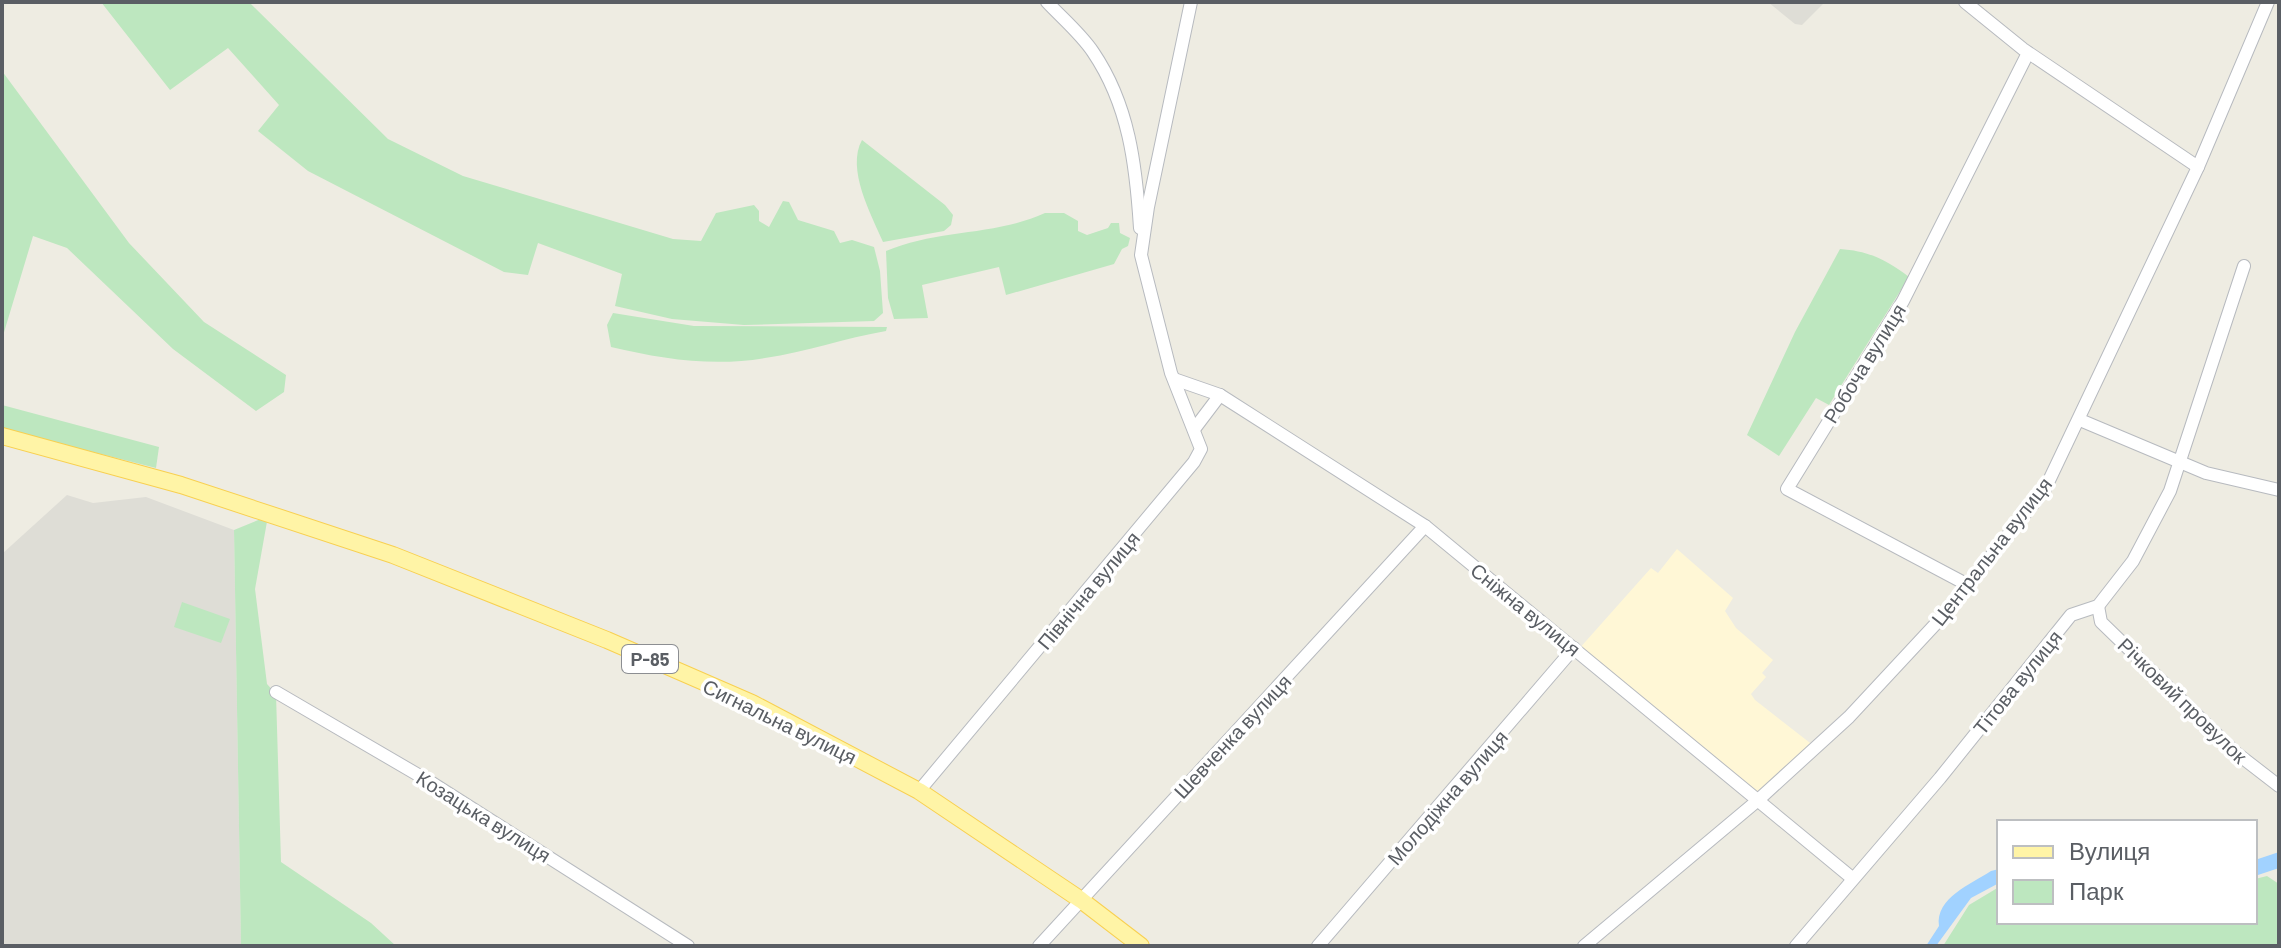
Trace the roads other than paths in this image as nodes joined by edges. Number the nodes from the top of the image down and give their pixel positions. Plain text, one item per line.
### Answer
1 (1047, 2) edge
2 (1191, 2) edge
3 (1965, 2) edge
4 (2268, 2) edge
5 (2028, 53) junction
6 (2198, 167) junction
7 (1141, 255) junction
8 (2244, 266) dead end
9 (1173, 376) junction
10 (1220, 395) junction
11 (2080, 420) junction
12 (1195, 428) junction
13 (2, 436) edge
14 (2178, 458) junction
15 (2279, 490) edge
16 (1425, 526) junction
17 (1968, 585) junction
18 (2098, 606) junction
19 (1574, 648) junction
20 (276, 692) dead end
21 (2279, 786) edge
22 (919, 791) junction
23 (1757, 801) junction
24 (1852, 878) junction
25 (1081, 900) junction
26 (688, 946) edge
27 (1039, 946) edge
28 (1141, 946) edge
29 (1318, 946) edge
30 (1584, 946) edge
31 (1796, 946) edge

1 - 7 street
2 - 7 street
3 - 5 street
4 - 6 street, Центральна вулиця
5 - 6 street
5 - 17 street, Робоча вулиця
6 - 11 street, Центральна вулиця
7 - 9 street, Північна вулиця
8 - 14 street, Тітова вулиця
9 - 10 street, Сніжна вулиця
9 - 12 street, Північна вулиця
10 - 12 street
10 - 16 street, Сніжна вулиця
11 - 14 street
11 - 17 street, Центральна вулиця
12 - 22 street, Північна вулиця
13 - 22 main road, Сигнальна вулиця / Р-85
14 - 15 street
14 - 18 street, Тітова вулиця
16 - 19 street, Сніжна вулиця
16 - 25 street, Шевченка вулиця
17 - 23 street, Центральна вулиця
18 - 21 street, Річковий провулок
18 - 24 street, Тітова вулиця
19 - 23 street, Сніжна вулиця
19 - 29 street, Молодіжна вулиця
20 - 26 street, Козацька вулиця
22 - 25 main road, Сигнальна вулиця / Р-85
23 - 24 street, Сніжна вулиця
23 - 30 street, Центральна вулиця
24 - 31 street, Тітова вулиця
25 - 27 street, Шевченка вулиця
25 - 28 main road, Сигнальна вулиця / Р-85

